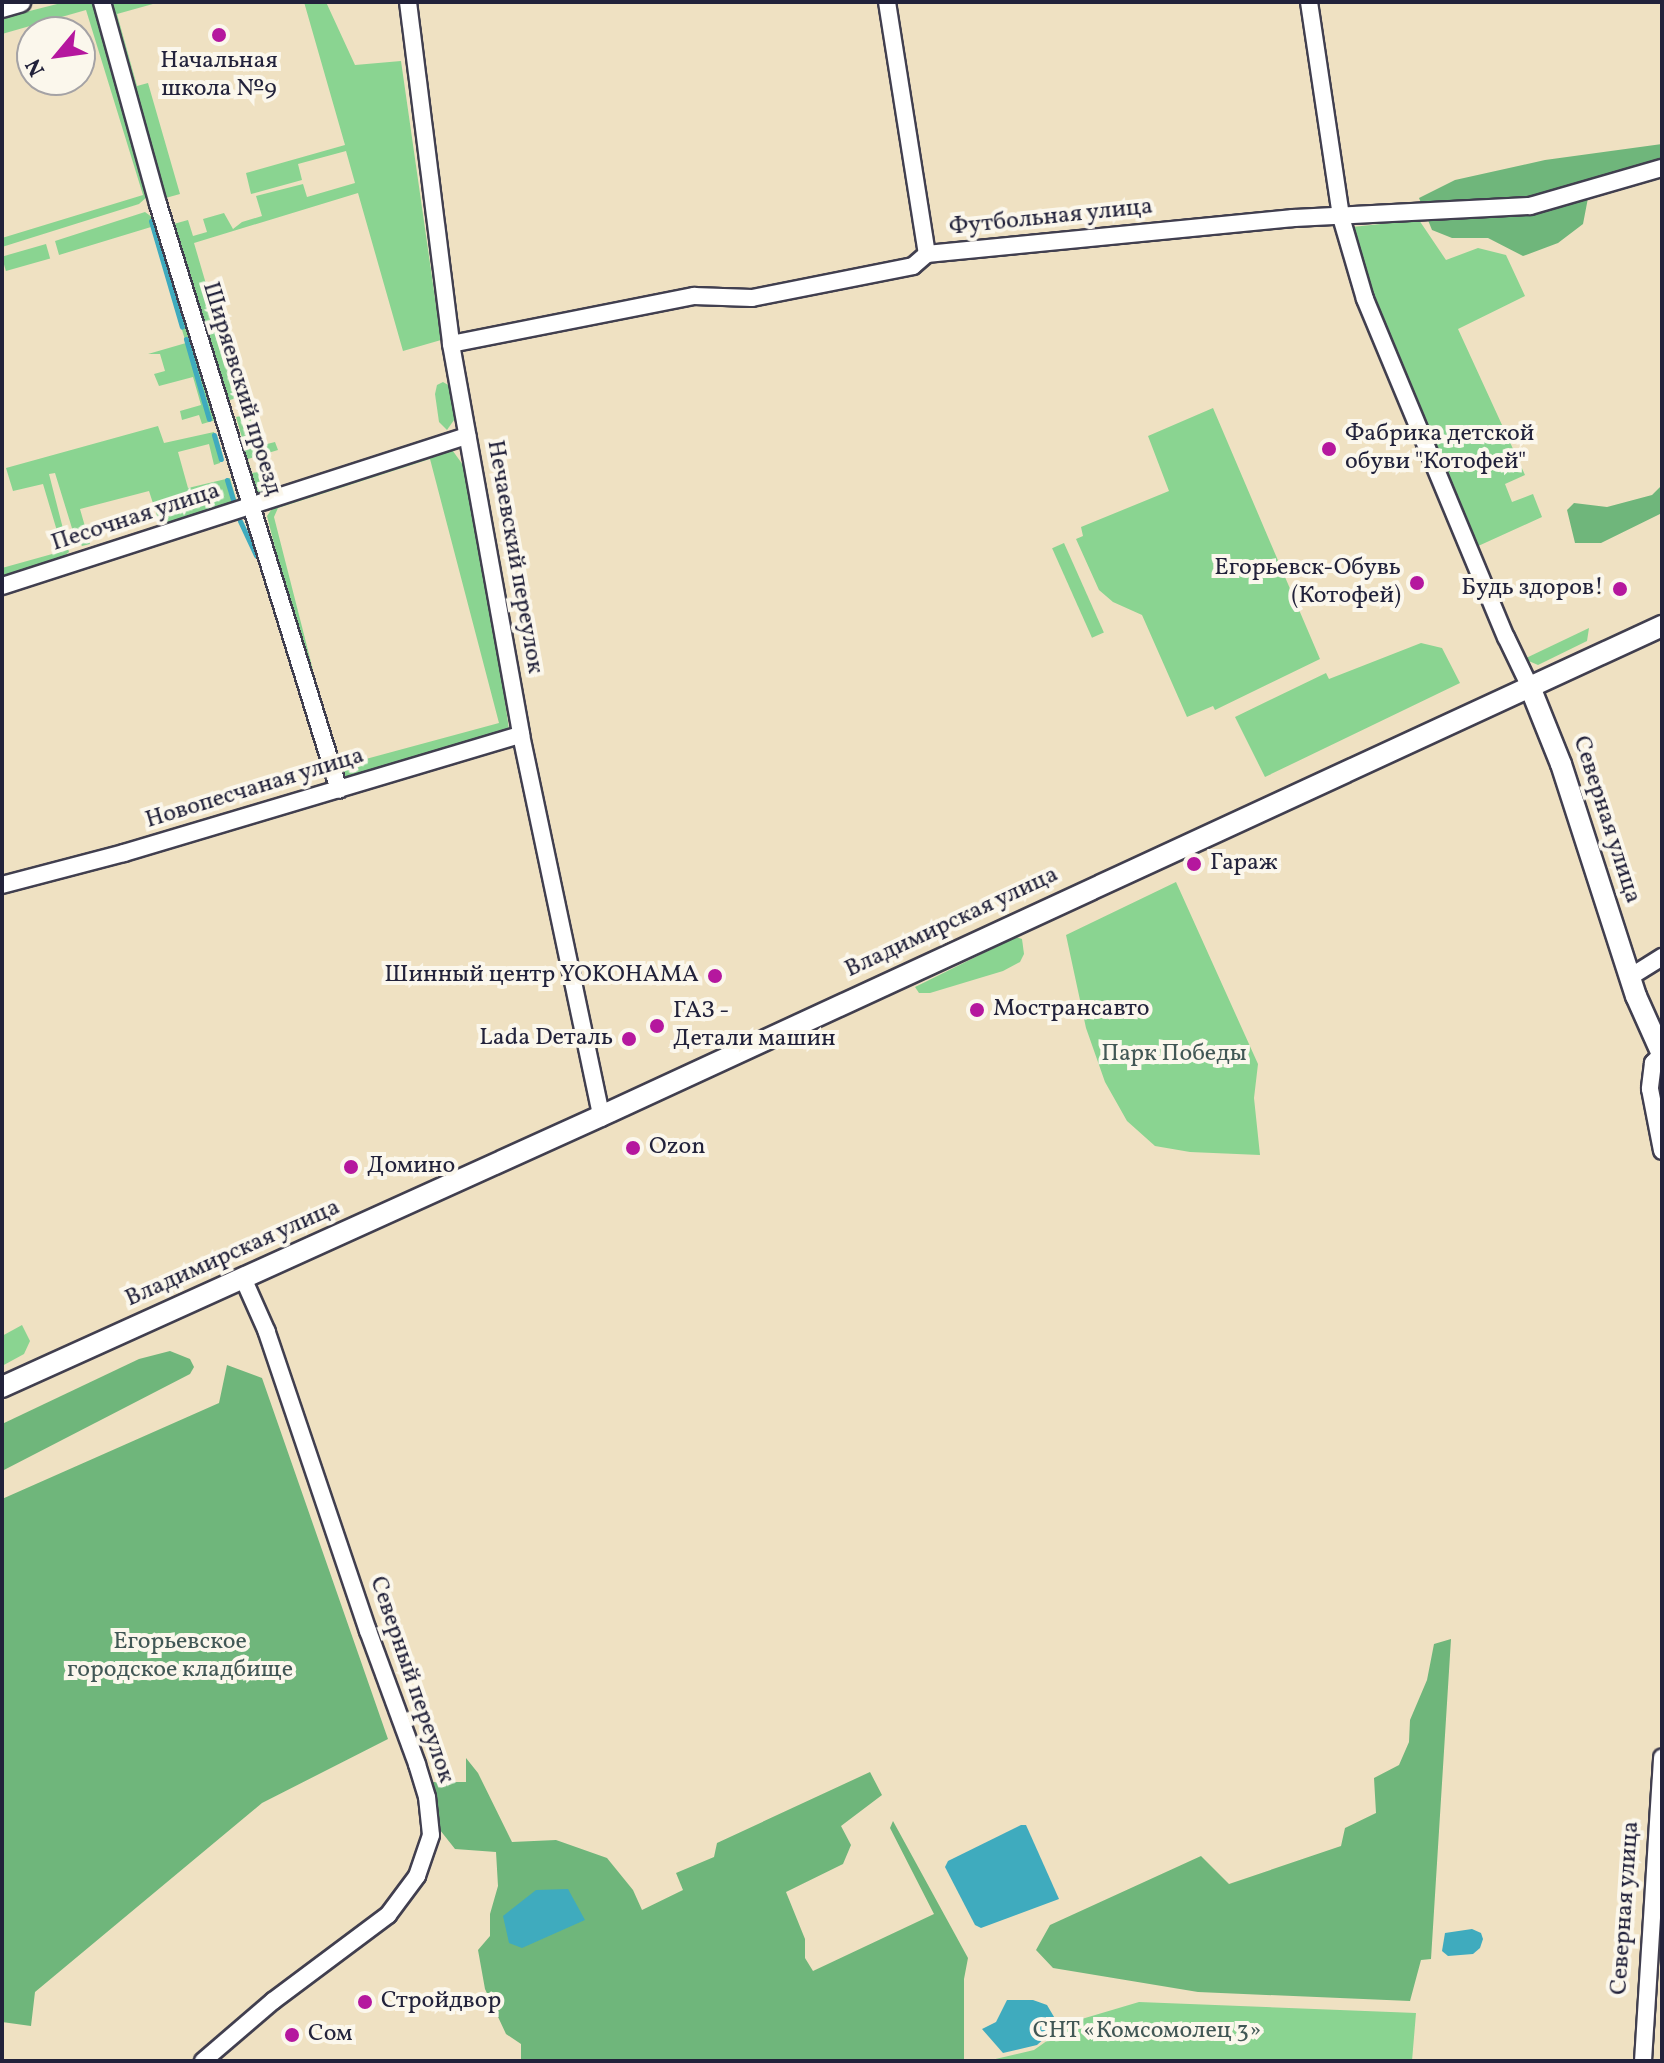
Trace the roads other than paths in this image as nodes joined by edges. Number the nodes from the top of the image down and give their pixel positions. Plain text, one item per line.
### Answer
1 (20, 2) edge
2 (102, 2) edge
3 (408, 2) edge
4 (887, 2) edge
5 (1309, 2) edge
6 (2, 7) edge
7 (1662, 168) edge
8 (1341, 217) junction
9 (927, 254) junction
10 (451, 344) junction
11 (467, 436) junction
12 (251, 505) junction
13 (2, 586) edge
14 (1662, 626) edge
15 (1530, 687) junction
16 (521, 735) junction
17 (339, 790) junction
18 (2, 885) edge
19 (1662, 957) edge
20 (1630, 977) junction
21 (1662, 1054) edge
22 (601, 1116) junction
23 (1662, 1151) edge
24 (243, 1278) junction
25 (2, 1387) edge
26 (1662, 1758) edge
27 (203, 2061) edge
28 (1643, 2061) edge

1 - 6 street
2 - 12 street, Ширяевский проезд
3 - 10 street, Нечаевский переулок
4 - 9 street
5 - 8 street
7 - 8 street, Футбольная улица
8 - 9 street, Футбольная улица
8 - 15 street
9 - 10 street, Футбольная улица
10 - 11 street, Нечаевский переулок
11 - 12 street, Песочная улица
11 - 16 street, Нечаевский переулок
12 - 13 street, Песочная улица
12 - 17 street, Ширяевский проезд
14 - 15 street, Владимирская улица
15 - 20 street, Северная улица
15 - 22 street, Владимирская улица
16 - 17 street, Новопесчаная улица
16 - 22 street, Нечаевский переулок
17 - 18 street, Новопесчаная улица
19 - 20 street
20 - 21 street, Северная улица
21 - 23 street, Северная улица
22 - 24 street, Владимирская улица
24 - 25 street, Владимирская улица
24 - 27 street, Северный переулок
26 - 28 street, Северная улица

